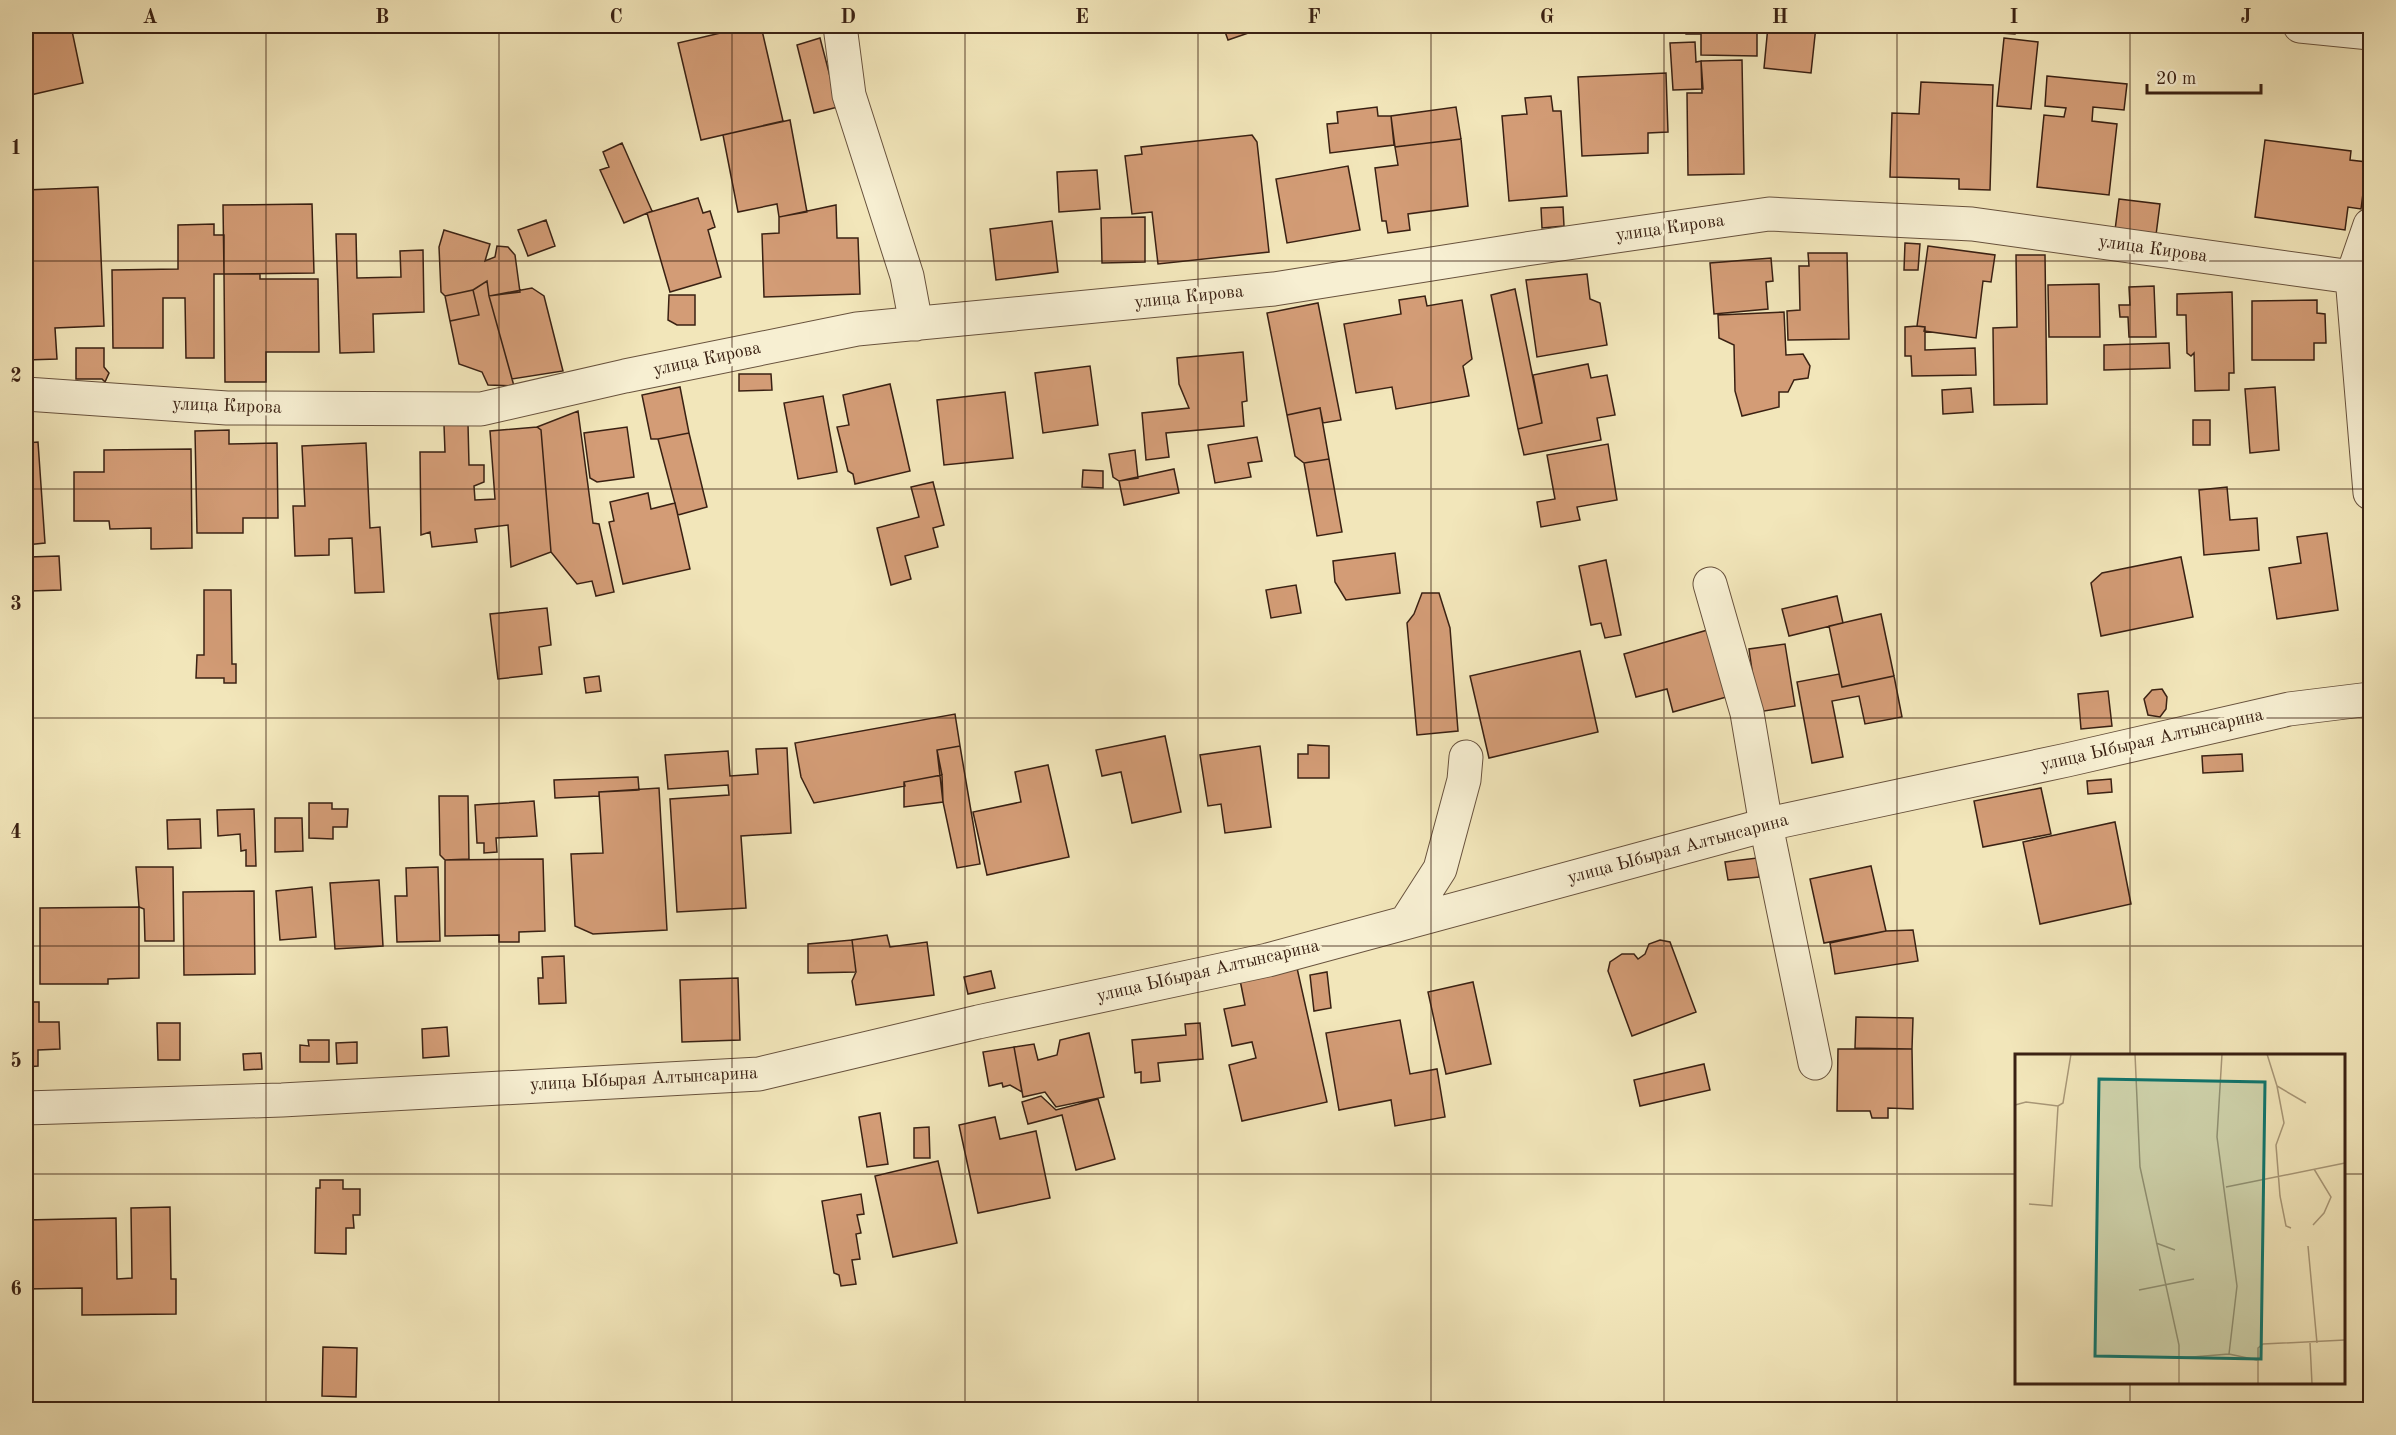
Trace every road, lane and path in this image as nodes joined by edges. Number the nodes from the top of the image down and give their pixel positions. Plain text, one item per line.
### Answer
1 (840, 26) edge
2 (2300, 26) edge
3 (2370, 33) edge
4 (2370, 225) edge
5 (2352, 277) junction
6 (916, 324) junction
7 (26, 394) edge
8 (2370, 494) edge
9 (1710, 584) dead end
10 (2370, 699) edge
11 (1466, 757) dead end
12 (1766, 825) junction
13 (1406, 922) junction
14 (1815, 1063) dead end
15 (26, 1108) edge

1 - 6 street
2 - 3 street
4 - 5 street
5 - 6 street, улица Кирова
5 - 8 street
6 - 7 street, улица Кирова
9 - 12 street
10 - 12 street, улица Ыбырая Алтынсарина
11 - 13 street
12 - 13 street, улица Ыбырая Алтынсарина
12 - 14 street
13 - 15 street, улица Ыбырая Алтынсарина

